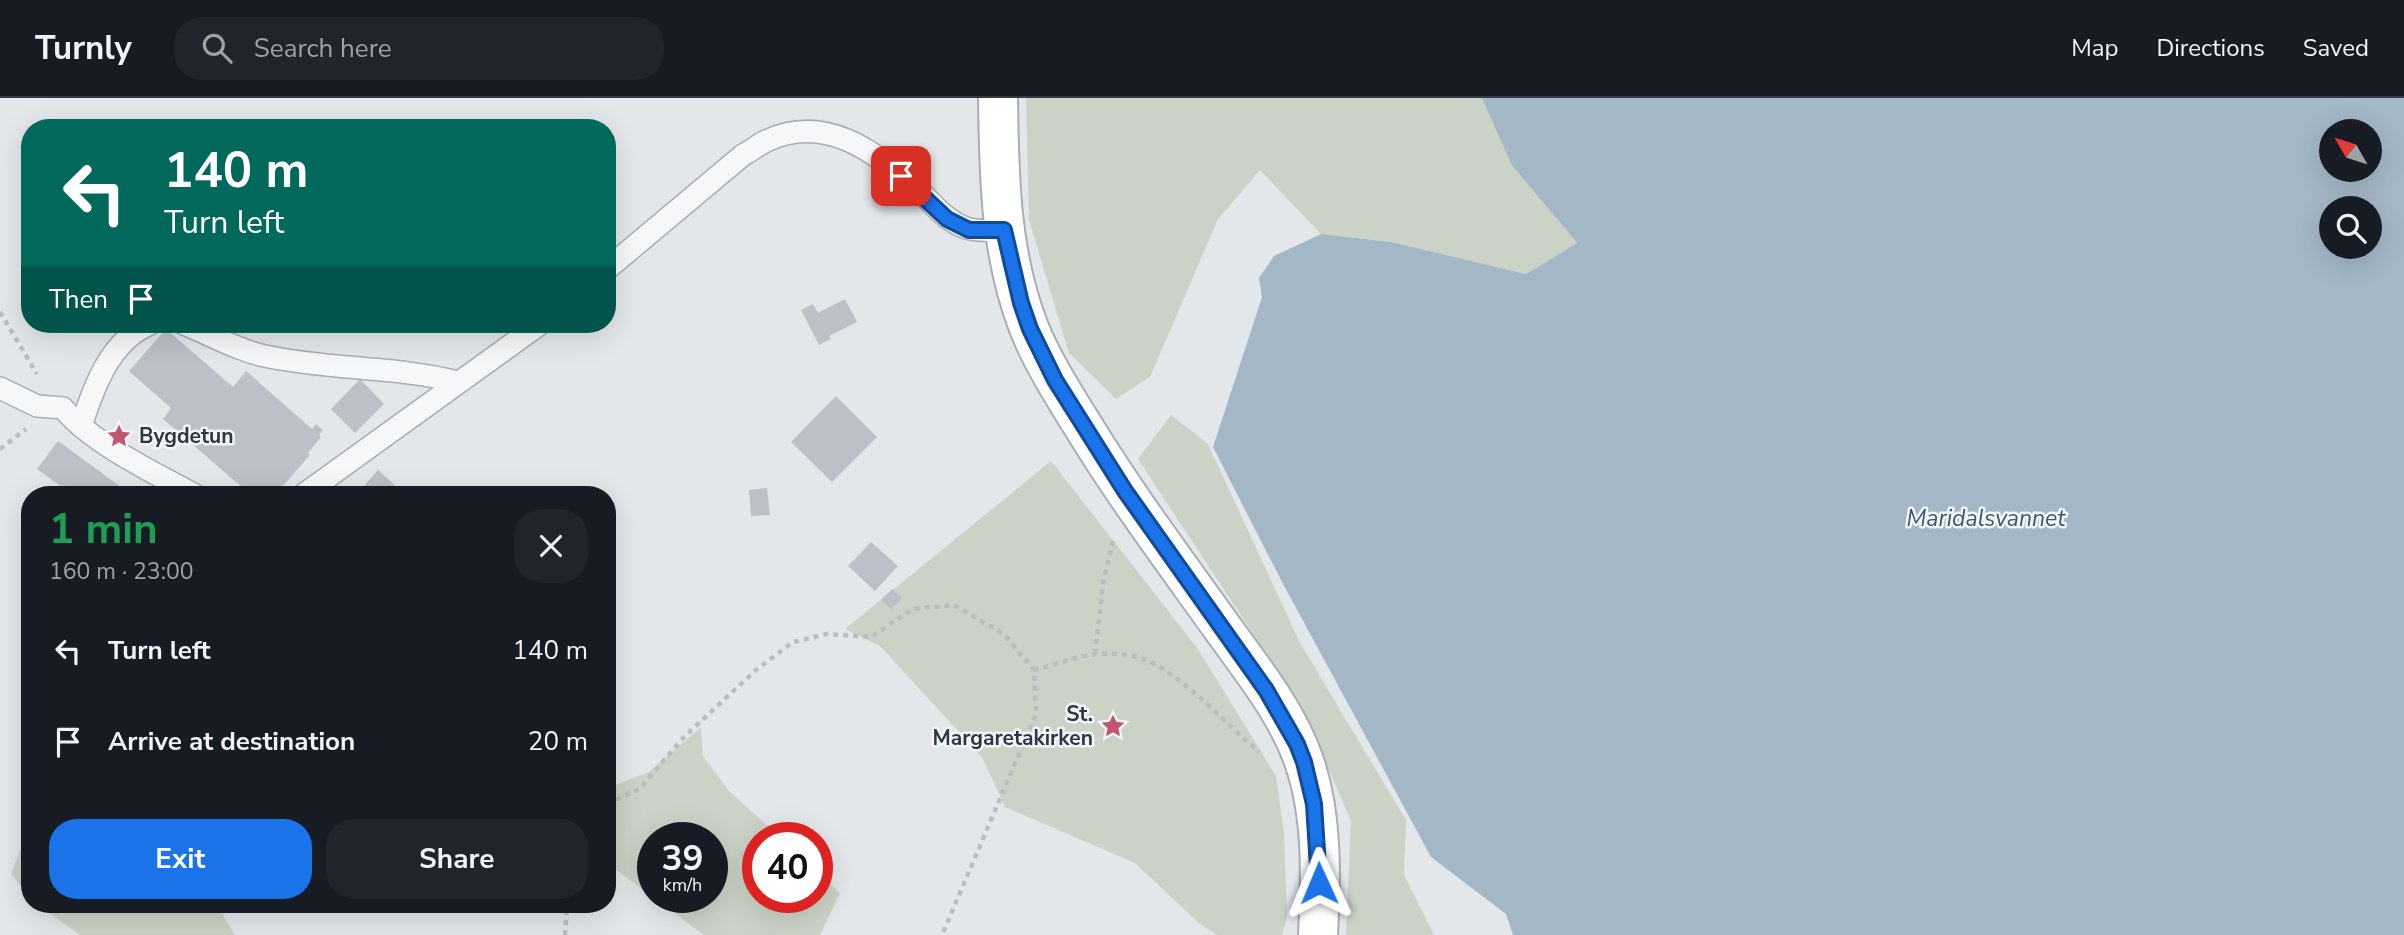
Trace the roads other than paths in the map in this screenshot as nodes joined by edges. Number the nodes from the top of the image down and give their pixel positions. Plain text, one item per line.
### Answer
1 (998, 98) edge
2 (1004, 230) junction
3 (616, 261) edge
4 (134, 333) edge
5 (206, 333) edge
6 (527, 333) edge
7 (458, 382) junction
8 (0, 388) edge
9 (80, 426) junction
10 (179, 486) edge
11 (315, 486) edge
12 (1318, 935) edge

1 - 2 street
2 - 3 lane
2 - 12 street
4 - 9 lane
5 - 7 lane
6 - 7 lane
7 - 11 lane
8 - 9 lane
9 - 10 lane

